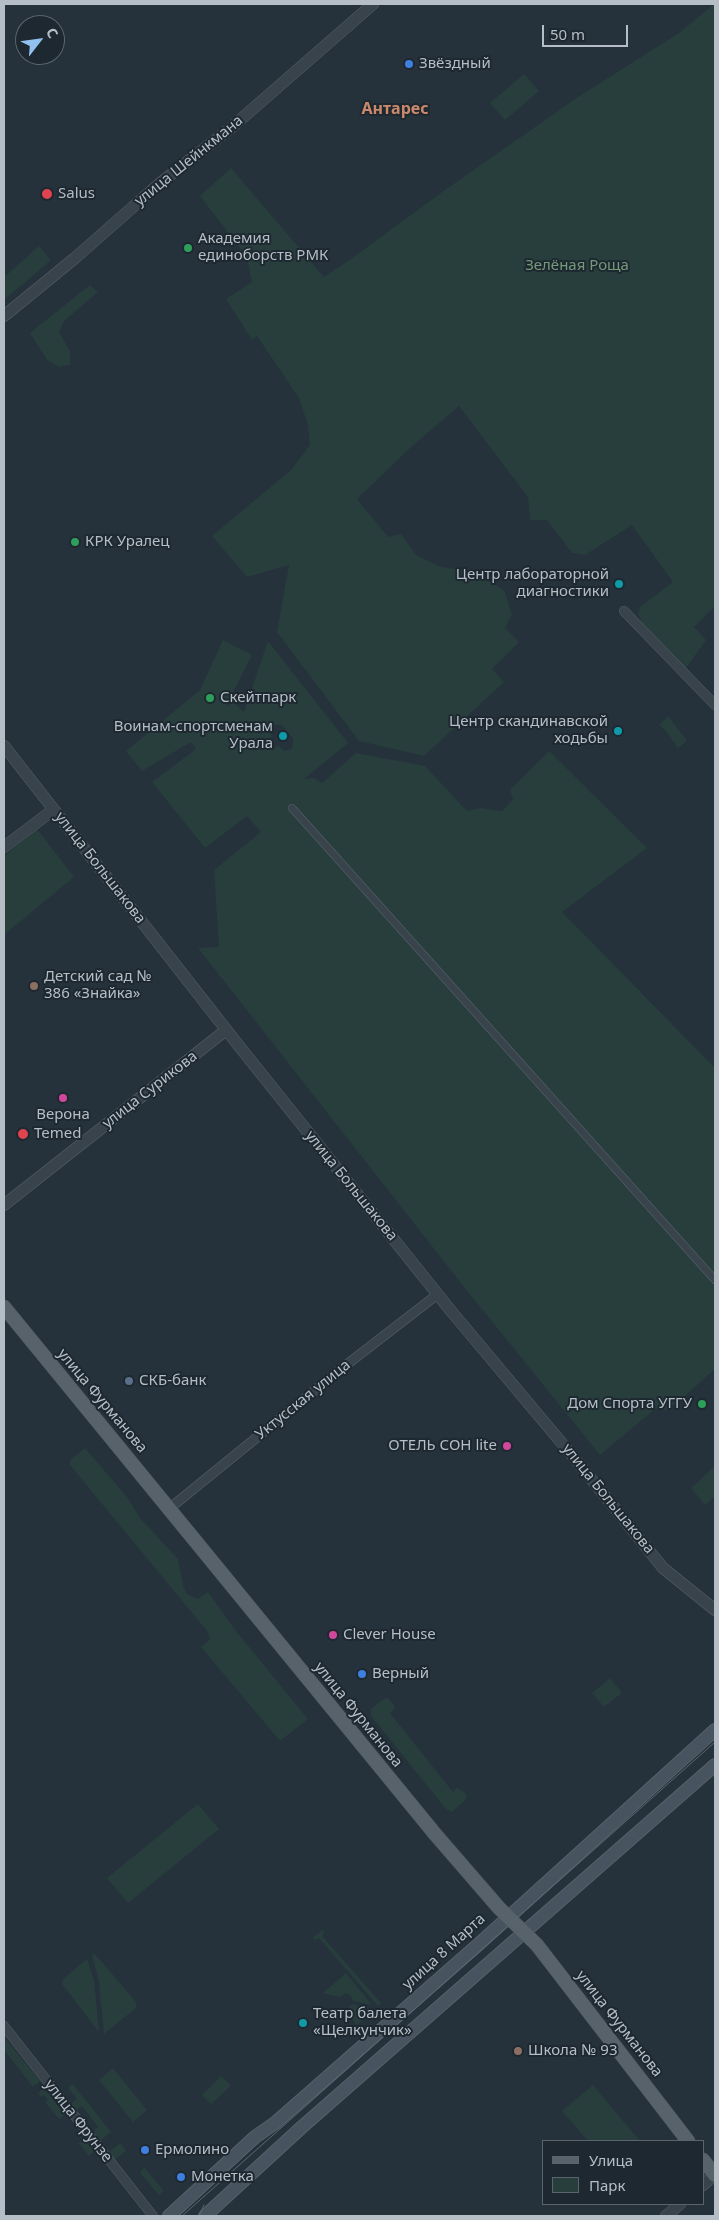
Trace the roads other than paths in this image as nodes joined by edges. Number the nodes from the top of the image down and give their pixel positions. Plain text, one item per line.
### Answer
1 (372, 4) edge
2 (4, 316) edge
3 (624, 611) dead end
4 (715, 705) edge
5 (4, 746) edge
6 (292, 808) dead end
7 (53, 810) junction
8 (4, 847) edge
9 (226, 1030) junction
10 (4, 1205) edge
11 (715, 1280) edge
12 (438, 1294) junction
13 (4, 1307) edge
14 (170, 1508) junction
15 (715, 1610) edge
16 (715, 1730) edge
17 (715, 1765) edge
18 (508, 1917) junction
19 (525, 1933) junction
20 (4, 2026) edge
21 (687, 2140) edge
22 (704, 2161) edge
23 (715, 2175) edge
24 (704, 2184) edge
25 (679, 2205) edge
26 (153, 2216) edge
27 (169, 2216) edge
28 (206, 2216) edge
29 (666, 2216) edge

1 - 2 street, улица Шейнкмана
3 - 4 street
5 - 7 street, улица Большакова
6 - 11 street
7 - 8 street
7 - 9 street, улица Большакова
9 - 10 street, улица Сурикова
9 - 12 street, улица Большакова
12 - 14 street, Уктусская улица
12 - 15 street, улица Большакова
13 - 14 main road, улица Фурманова
14 - 18 main road, улица Фурманова
16 - 18 main road, улица 8 Марта
17 - 19 main road
18 - 19 main road, улица Фурманова
18 - 27 main road, улица 8 Марта
19 - 21 main road, улица Фурманова
19 - 28 main road
20 - 26 street, улица Фрунзе
22 - 23 main road
23 - 24 street
25 - 29 street

